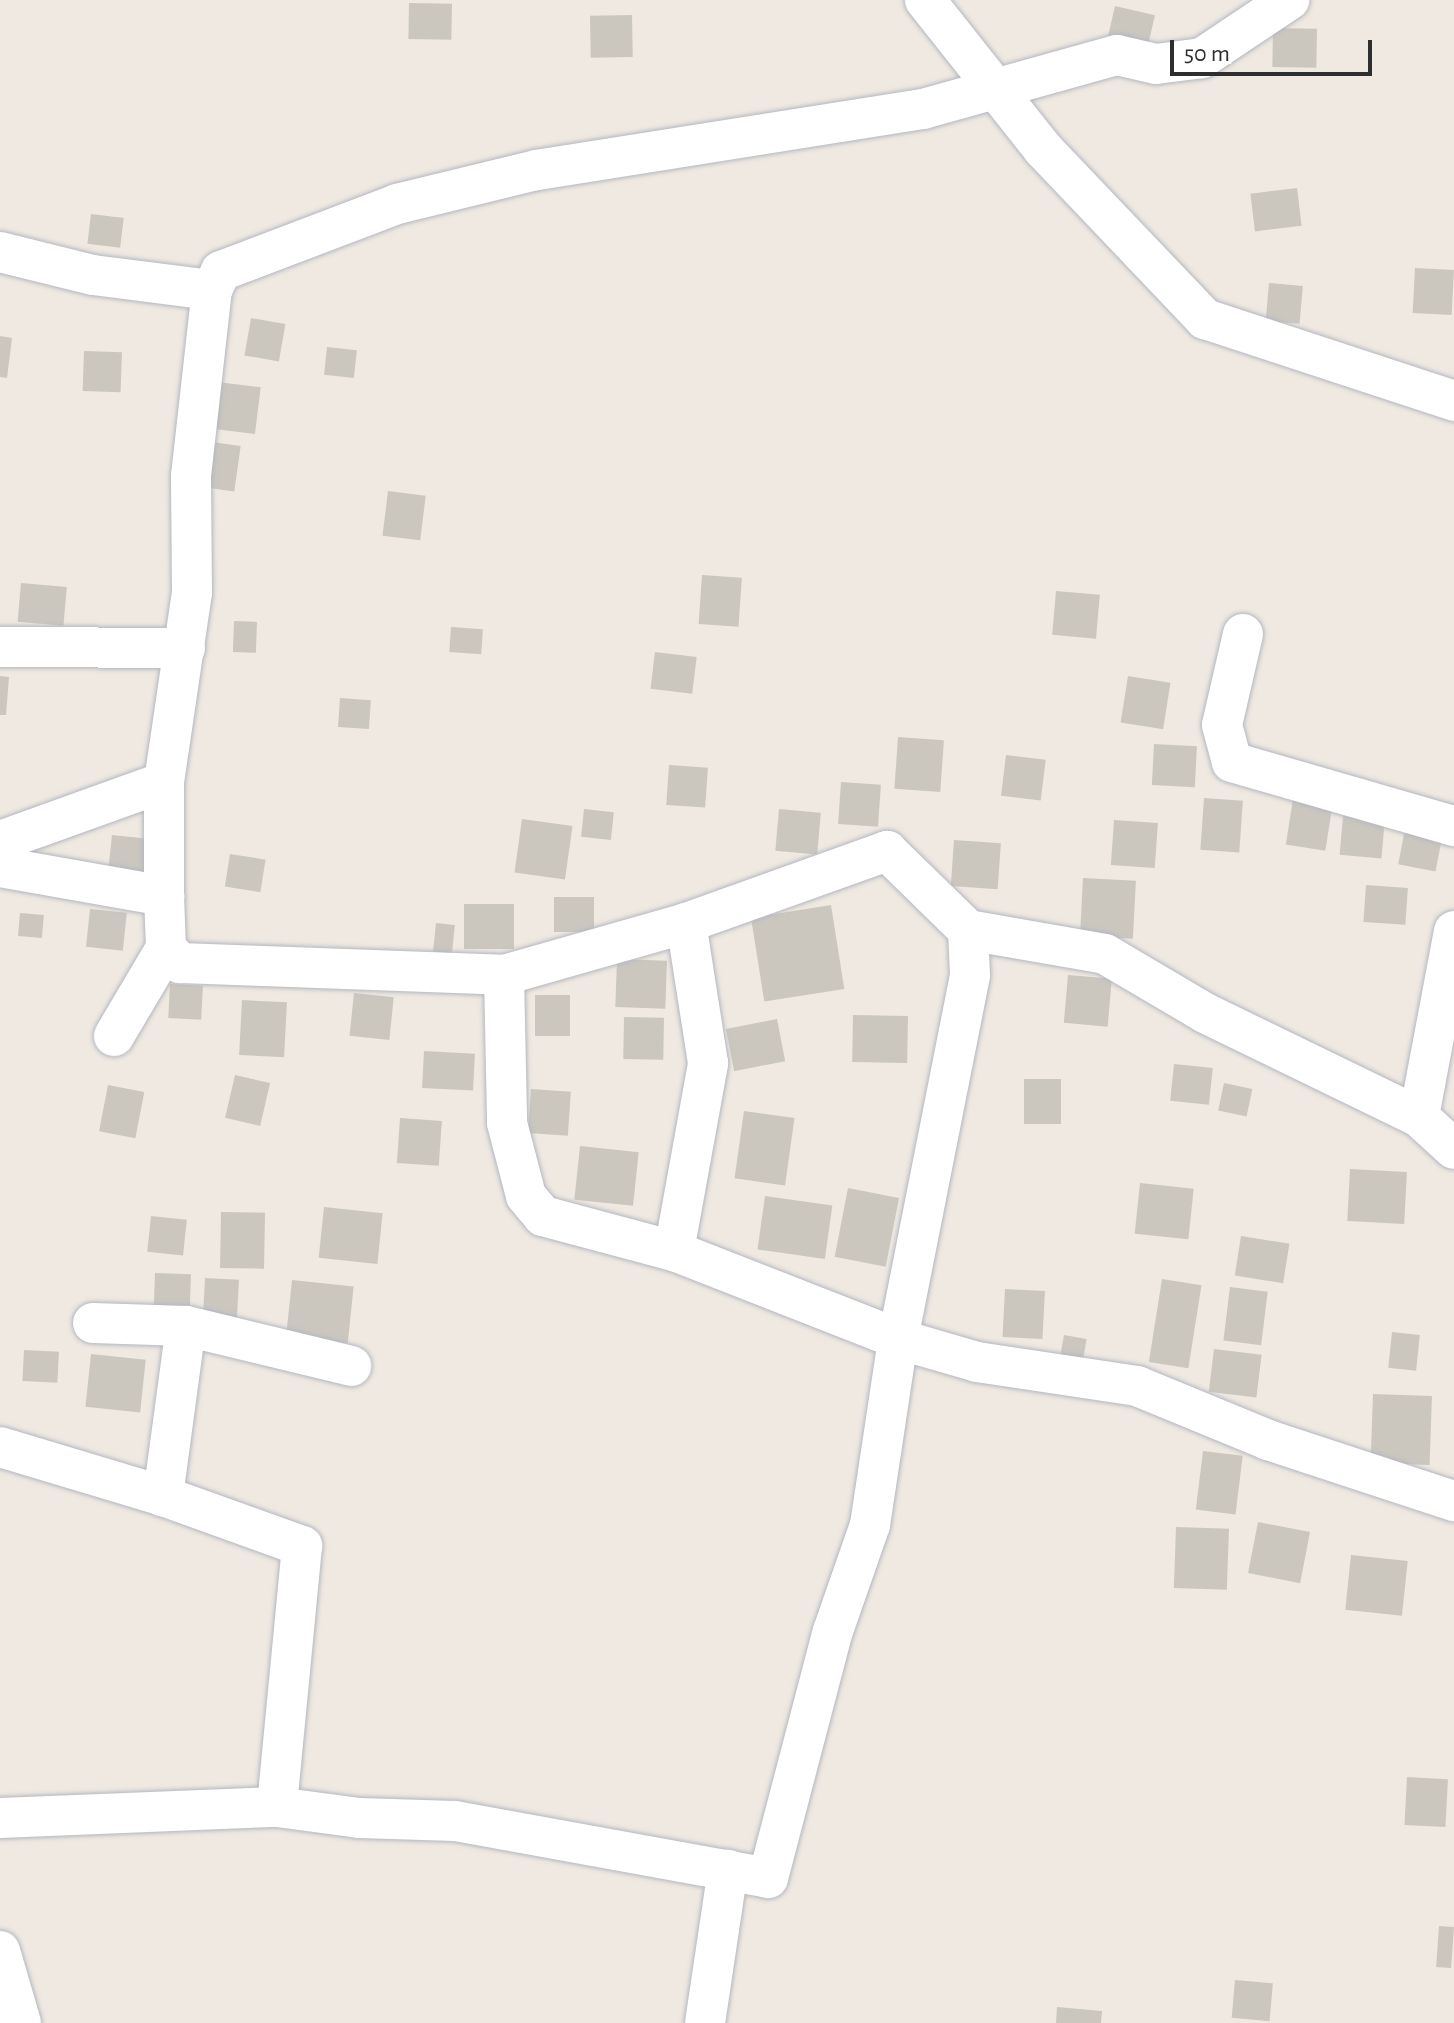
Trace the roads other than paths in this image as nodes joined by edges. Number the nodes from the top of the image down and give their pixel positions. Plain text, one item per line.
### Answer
1 (925, 0) edge
2 (1289, 0) edge
3 (996, 88) junction
4 (0, 252) edge
5 (212, 290) junction
6 (1454, 401) edge
7 (1243, 634) dead end
8 (0, 647) edge
9 (185, 648) junction
10 (164, 782) junction
11 (1454, 826) edge
12 (0, 841) edge
13 (0, 867) edge
14 (164, 896) junction
15 (686, 923) junction
16 (968, 930) junction
17 (1454, 931) edge
18 (166, 948) junction
19 (504, 975) junction
20 (114, 1036) dead end
21 (1419, 1117) junction
22 (1454, 1149) edge
23 (674, 1251) junction
24 (93, 1323) dead end
25 (186, 1326) junction
26 (898, 1339) junction
27 (351, 1366) dead end
28 (0, 1447) edge
29 (163, 1496) junction
30 (1454, 1501) edge
31 (277, 1807) junction
32 (0, 1818) edge
33 (728, 1870) junction
34 (0, 1951) edge
35 (21, 2023) edge
36 (705, 2023) edge

1 - 3 street
2 - 3 street
3 - 5 street
3 - 6 street
4 - 5 street
5 - 9 street
7 - 11 street
8 - 9 street
9 - 10 street
10 - 12 street
10 - 14 street
13 - 14 street
14 - 18 street
15 - 16 street
15 - 19 street
15 - 23 street
16 - 21 street
16 - 26 street
17 - 21 street
18 - 19 street
18 - 20 street
19 - 23 street
21 - 22 street
23 - 26 street
24 - 25 street
25 - 27 street
25 - 29 street
26 - 30 street
26 - 33 street
28 - 29 street
29 - 31 street
31 - 32 street
31 - 33 street
33 - 36 street
34 - 35 street

